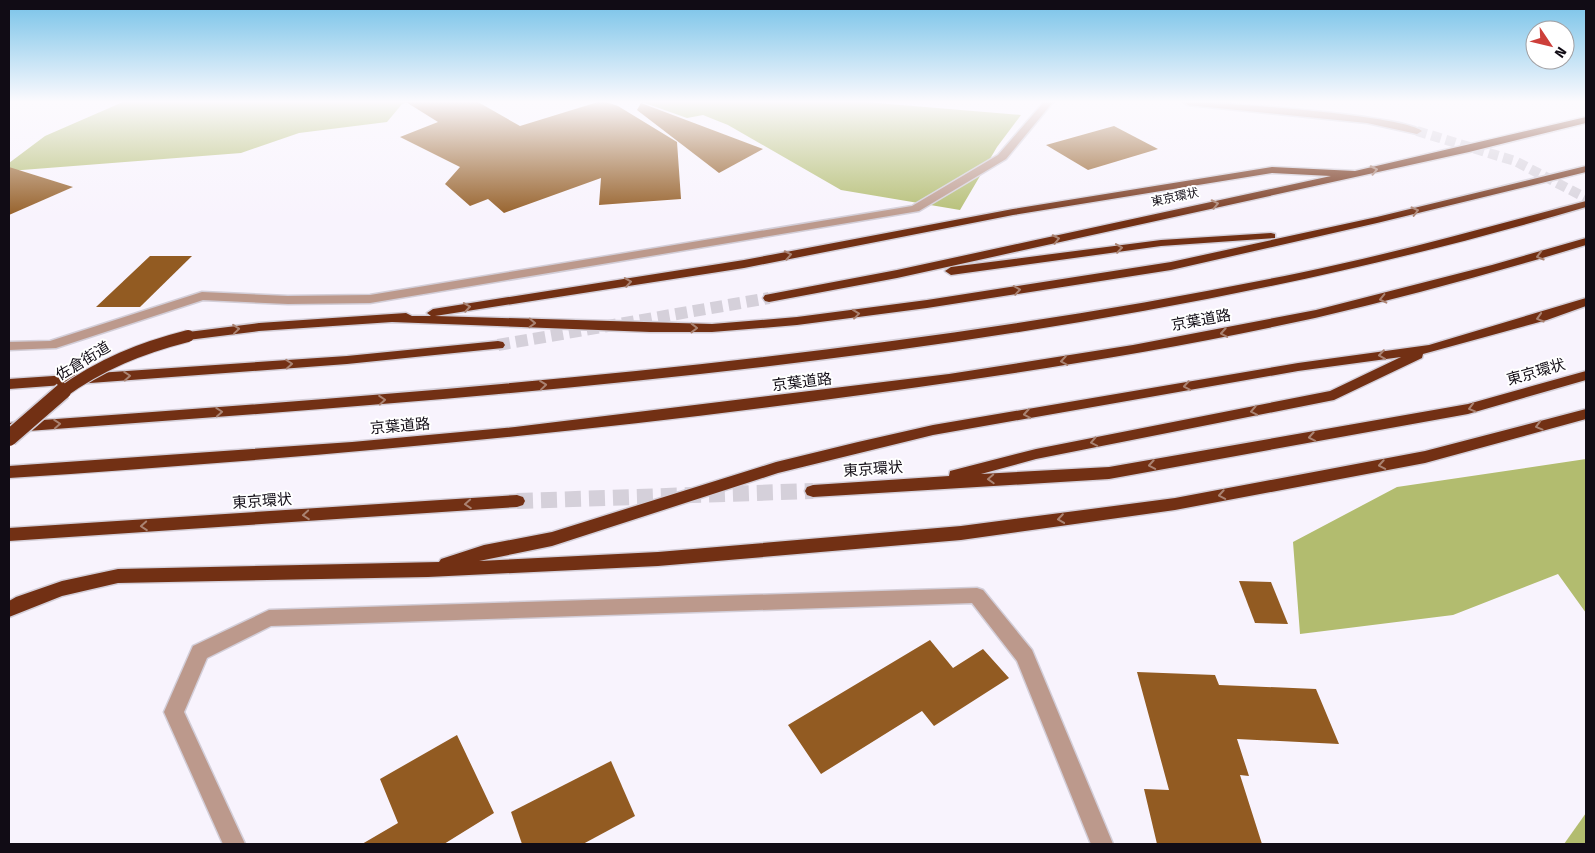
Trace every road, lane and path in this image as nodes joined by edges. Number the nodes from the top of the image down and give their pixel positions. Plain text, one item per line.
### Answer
1 (1015, 142) edge
2 (1493, 142) edge
3 (1586, 169) edge
4 (1355, 174) junction
5 (1586, 204) edge
6 (1316, 233) junction
7 (1586, 241) edge
8 (897, 274) junction
9 (769, 298) tunnel mouth
10 (1586, 302) edge
11 (396, 319) junction
12 (498, 345) tunnel mouth
13 (9, 346) edge
14 (1430, 349) junction
15 (1586, 375) edge
16 (9, 384) edge
17 (1586, 414) edge
18 (9, 428) edge
19 (9, 438) edge
20 (9, 472) edge
21 (924, 483) junction
22 (813, 491) tunnel mouth
23 (517, 501) tunnel mouth
24 (9, 535) edge
25 (428, 570) junction
26 (9, 609) edge
27 (234, 844) edge
28 (1102, 844) edge

1 - 13 street
4 -> 2 highway, 東京環状
6 -> 3 highway
8 -> 4 highway, 東京環状
11 -> 4 highway
18 -> 5 highway, 京葉道路
8 -> 6 highway
11 -> 6 highway
7 -> 20 highway, 京葉道路
8 - 9 highway, 東京環状
10 -> 14 highway
19 -> 11 highway, 佐倉街道, bridge
16 -> 12 highway
14 -> 21 highway
14 -> 25 highway
15 -> 21 highway, 東京環状
17 -> 25 highway
21 - 22 highway, 東京環状
23 -> 24 highway, 東京環状
25 - 26 highway
27 - 28 street

